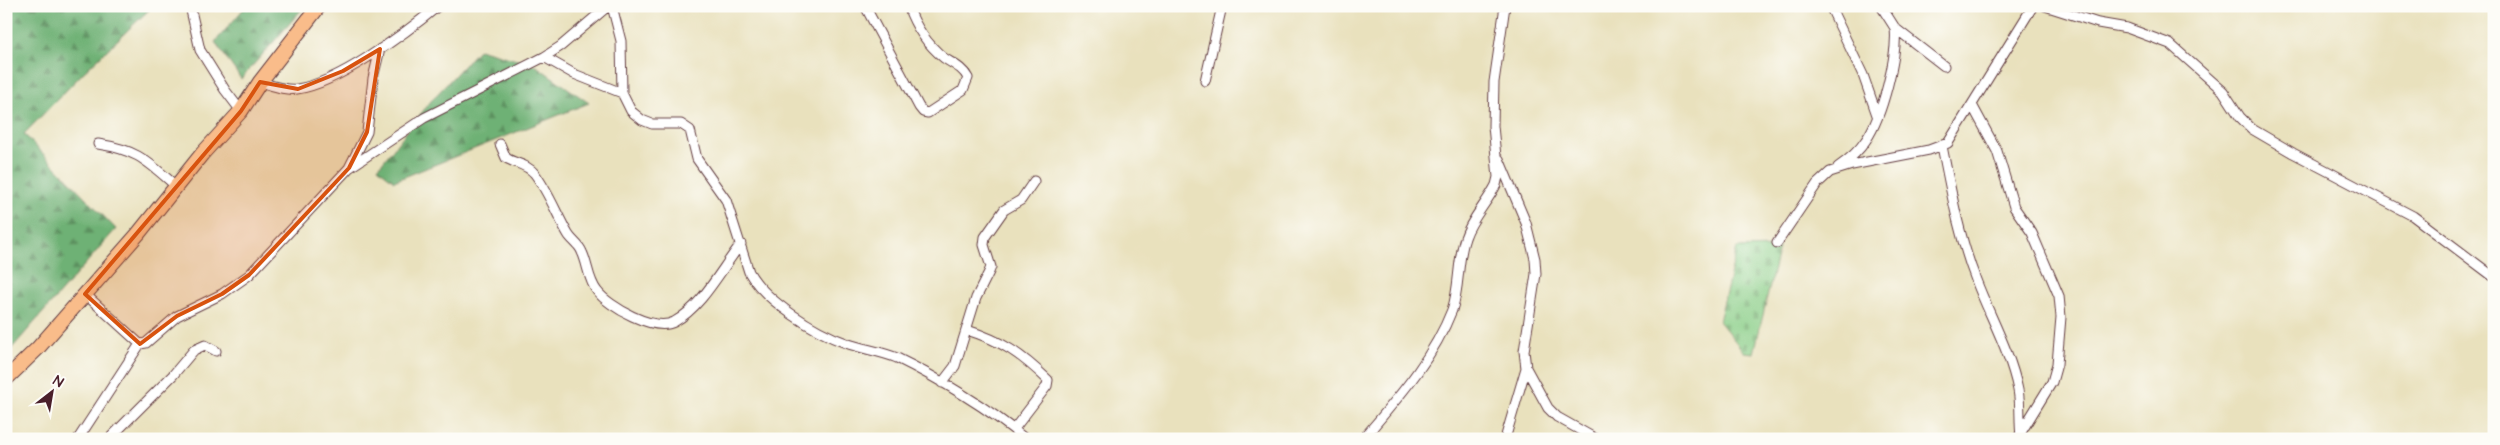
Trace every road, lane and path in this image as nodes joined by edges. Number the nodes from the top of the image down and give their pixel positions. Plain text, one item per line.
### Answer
1 (190, 6) edge
2 (319, 6) edge
3 (438, 6) edge
4 (608, 6) edge
5 (612, 6) edge
6 (865, 6) edge
7 (908, 6) edge
8 (1222, 6) edge
9 (1505, 6) edge
10 (1830, 6) edge
11 (1881, 6) edge
12 (2033, 6) edge
13 (2045, 6) edge
14 (1896, 28) junction
15 (380, 49) junction
16 (544, 57) junction
17 (1944, 66) dead end
18 (1205, 81) dead end
19 (260, 82) junction
20 (622, 93) junction
21 (1972, 105) junction
22 (241, 111) junction
23 (1877, 116) junction
24 (1494, 143) junction
25 (98, 144) dead end
26 (500, 144) dead end
27 (1942, 146) junction
28 (349, 168) junction
29 (1830, 172) junction
30 (1034, 181) dead end
31 (176, 186) junction
32 (1776, 243) dead end
33 (741, 244) junction
34 (2494, 277) edge
35 (85, 294) junction
36 (966, 330) junction
37 (140, 344) junction
38 (216, 351) dead end
39 (1526, 368) junction
40 (6, 380) edge
41 (942, 383) junction
42 (1014, 429) junction
43 (2021, 437) edge
44 (78, 439) edge
45 (109, 439) edge
46 (1025, 439) edge
47 (1363, 439) edge
48 (1505, 439) edge
49 (1596, 439) edge

1 - 22 street
2 - 19 highway
3 - 15 street
4 - 16 street
5 - 20 street
6 - 7 street
8 - 18 street
9 - 24 street
10 - 23 street
11 - 14 street
12 - 21 street
13 - 34 street
14 - 17 street
14 - 23 street
15 - 19 street
15 - 28 street
16 - 20 street
16 - 28 street
19 - 22 highway
20 - 33 street
21 - 27 street
21 - 43 street
22 - 31 highway
23 - 29 street
24 - 39 street
24 - 47 street
25 - 31 street
26 - 33 street
27 - 29 street
27 - 43 street
28 - 37 street
29 - 32 street
30 - 36 street
31 - 35 highway
33 - 41 street
35 - 37 street
35 - 40 highway
36 - 41 street
36 - 42 street
37 - 44 street
38 - 45 street
39 - 48 street
39 - 49 street
41 - 42 street
42 - 46 street

